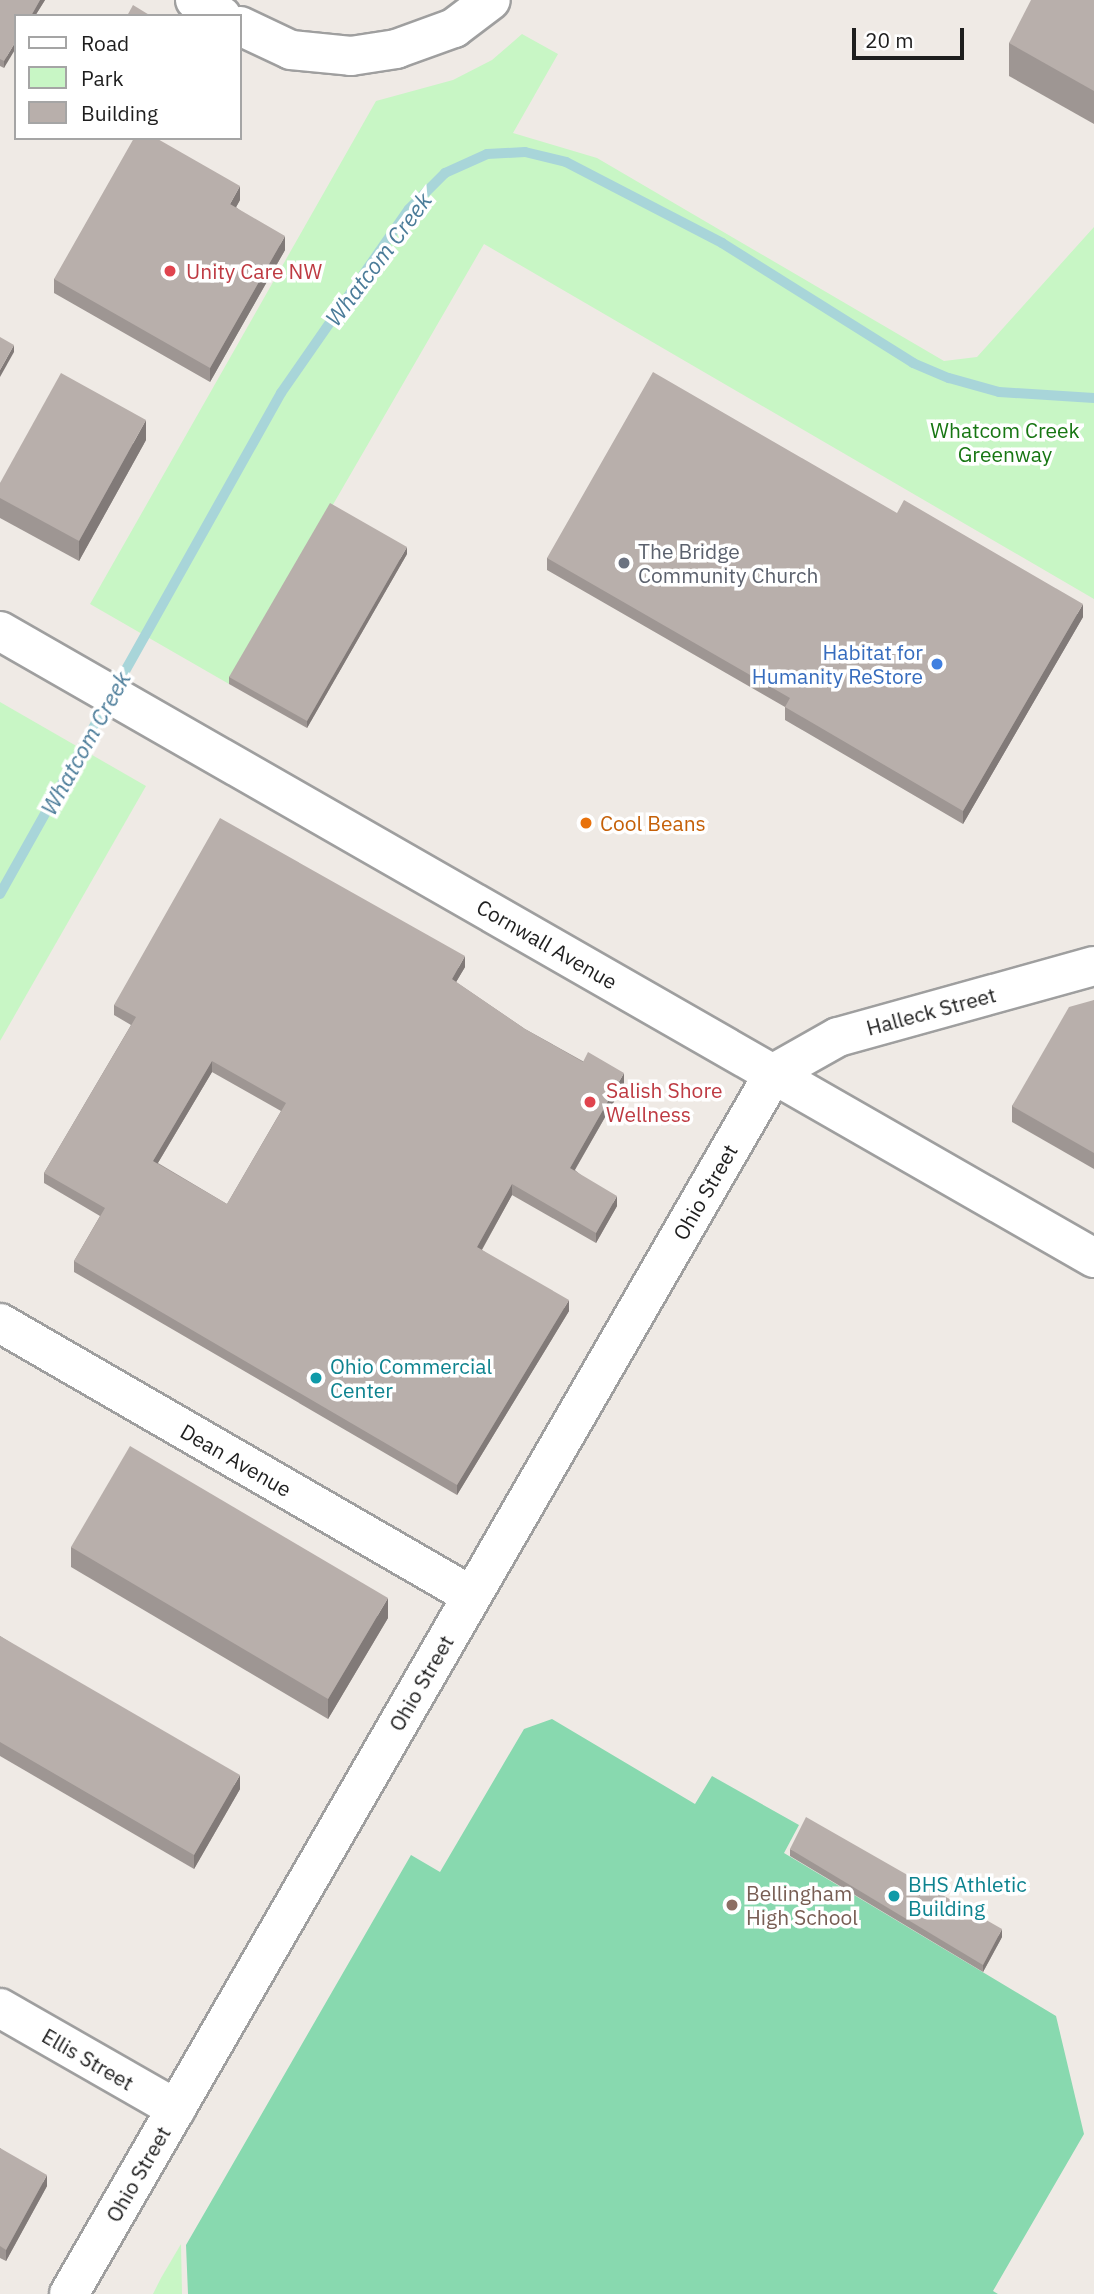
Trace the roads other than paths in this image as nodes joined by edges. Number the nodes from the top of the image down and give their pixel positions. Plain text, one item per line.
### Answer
1 (195, 0) edge
2 (491, 0) edge
3 (219, 14) edge
4 (242, 27) edge
5 (0, 631) edge
6 (1094, 966) edge
7 (774, 1073) junction
8 (1094, 1258) edge
9 (0, 1323) edge
10 (472, 1596) junction
11 (0, 2008) edge
12 (176, 2109) junction
13 (69, 2294) edge

1 - 3 street
2 - 4 street
5 - 7 street, Cornwall Avenue
6 - 7 street, Halleck Street
7 - 8 street, Cornwall Avenue
7 - 10 street, Ohio Street
9 - 10 street, Dean Avenue
10 - 12 street, Ohio Street
11 - 12 street, Ellis Street
12 - 13 street, Ohio Street

